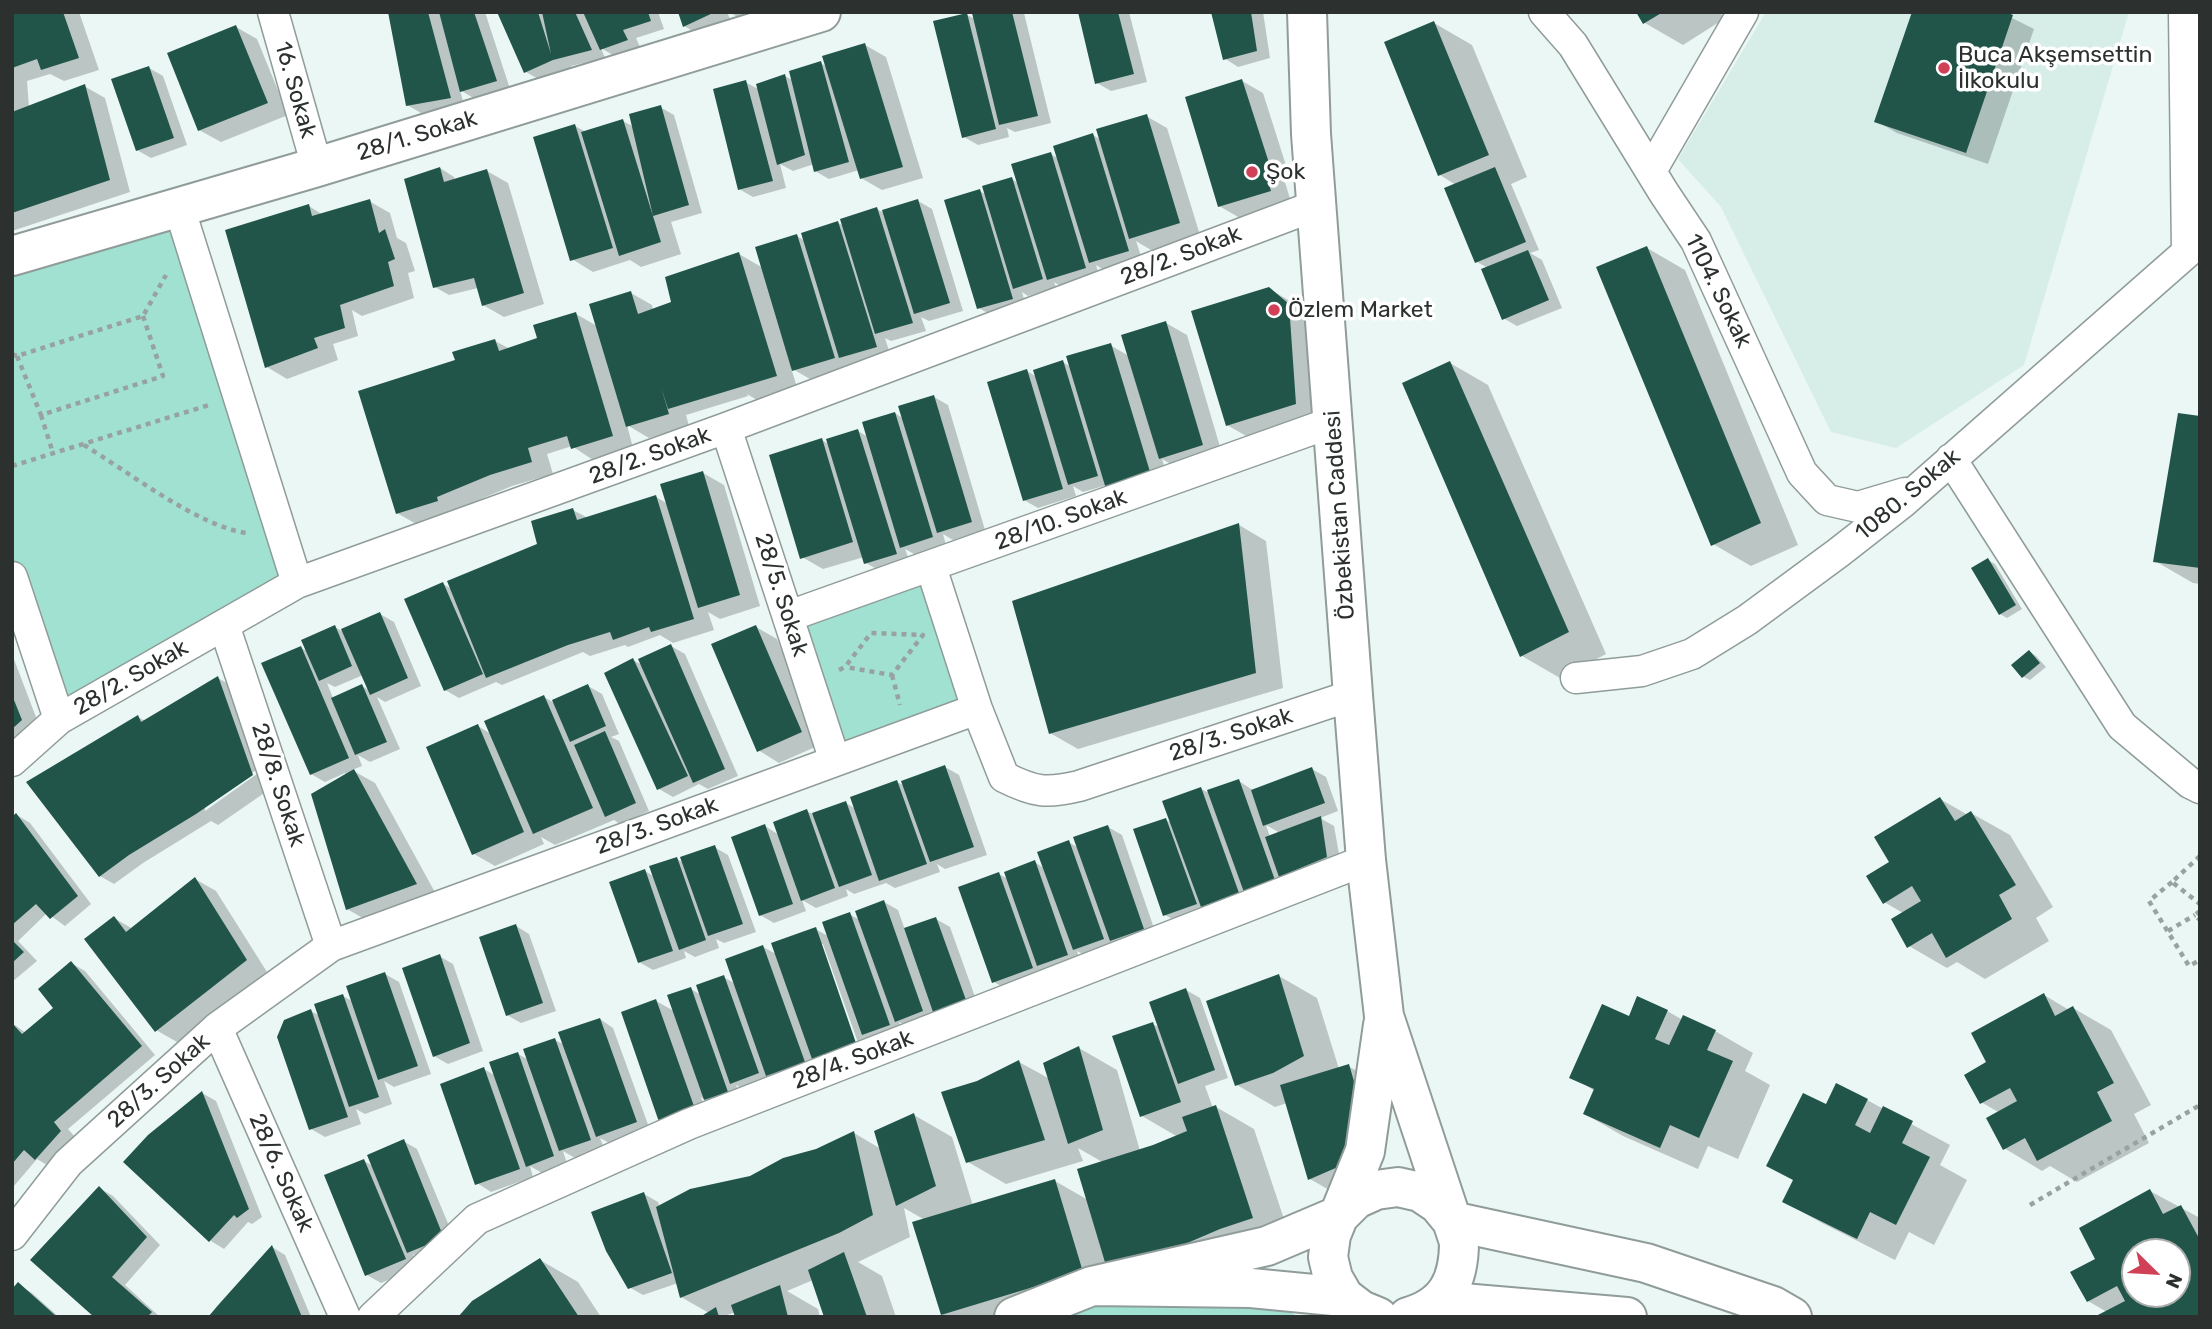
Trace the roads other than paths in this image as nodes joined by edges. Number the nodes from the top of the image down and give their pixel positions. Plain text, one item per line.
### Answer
1 (273, 12) edge
2 (821, 12) edge
3 (1307, 12) edge
4 (1544, 12) edge
5 (1743, 12) edge
6 (2184, 12) edge
7 (317, 167) junction
8 (1651, 171) junction
9 (1317, 205) junction
10 (179, 208) junction
11 (2193, 247) edge
12 (12, 256) edge
13 (1332, 422) junction
14 (726, 428) junction
15 (1951, 459) junction
16 (1917, 490) junction
17 (931, 567) junction
18 (12, 577) edge
19 (297, 583) junction
20 (789, 616) junction
21 (224, 625) junction
22 (1576, 678) dead end
23 (1353, 695) junction
24 (976, 709) junction
25 (59, 719) junction
26 (12, 761) edge
27 (835, 761) junction
28 (2200, 788) edge
29 (1366, 860) junction
30 (331, 946) junction
31 (1384, 1016) junction
32 (217, 1028) junction
33 (1340, 1215) junction
34 (1452, 1221) junction
35 (12, 1235) edge
36 (1092, 1286) junction
37 (1346, 1307) edge
38 (1428, 1311) edge
39 (345, 1317) edge
40 (373, 1317) edge
41 (1014, 1317) edge
42 (1378, 1317) edge
43 (1627, 1317) edge
44 (1792, 1317) edge

1 - 7 street, 16. Sokak
2 - 7 street, 28/1. Sokak
3 - 9 street, Özbekistan Caddesi
4 - 8 street, 1104. Sokak
5 - 8 street
6 - 11 street
7 - 10 street, 28/1. Sokak
8 - 16 street, 1104. Sokak
9 - 13 street, Özbekistan Caddesi
9 - 14 street, 28/2. Sokak
10 - 12 street, 28/1. Sokak
10 - 19 street
11 - 15 street, 1080. Sokak
13 - 17 street, 28/10. Sokak
13 - 23 street, Özbekistan Caddesi
14 - 19 street, 28/2. Sokak
14 - 20 street, 28/5. Sokak
15 - 16 street, 1080. Sokak
15 - 28 street
16 - 22 street, 1080. Sokak
17 - 20 street, 28/10. Sokak
17 - 24 street
18 - 25 street
19 - 21 street, 28/2. Sokak
20 - 27 street, 28/5. Sokak
21 - 25 street, 28/2. Sokak
21 - 30 street, 28/8. Sokak
23 - 24 street, 28/3. Sokak
23 - 29 street, Özbekistan Caddesi
24 - 27 street, 28/3. Sokak
25 - 26 street, 28/2. Sokak
27 - 30 street, 28/3. Sokak
29 - 31 street, Özbekistan Caddesi
29 - 40 street, 28/4. Sokak
30 - 32 street, 28/3. Sokak
31 - 33 street
31 - 34 street
32 - 35 street, 28/3. Sokak
32 - 39 street, 28/6. Sokak
33 - 34 street
33 - 36 street
33 - 37 street
34 - 38 street
34 - 44 street
36 - 37 street
36 - 41 street
37 - 42 street
38 - 43 street

